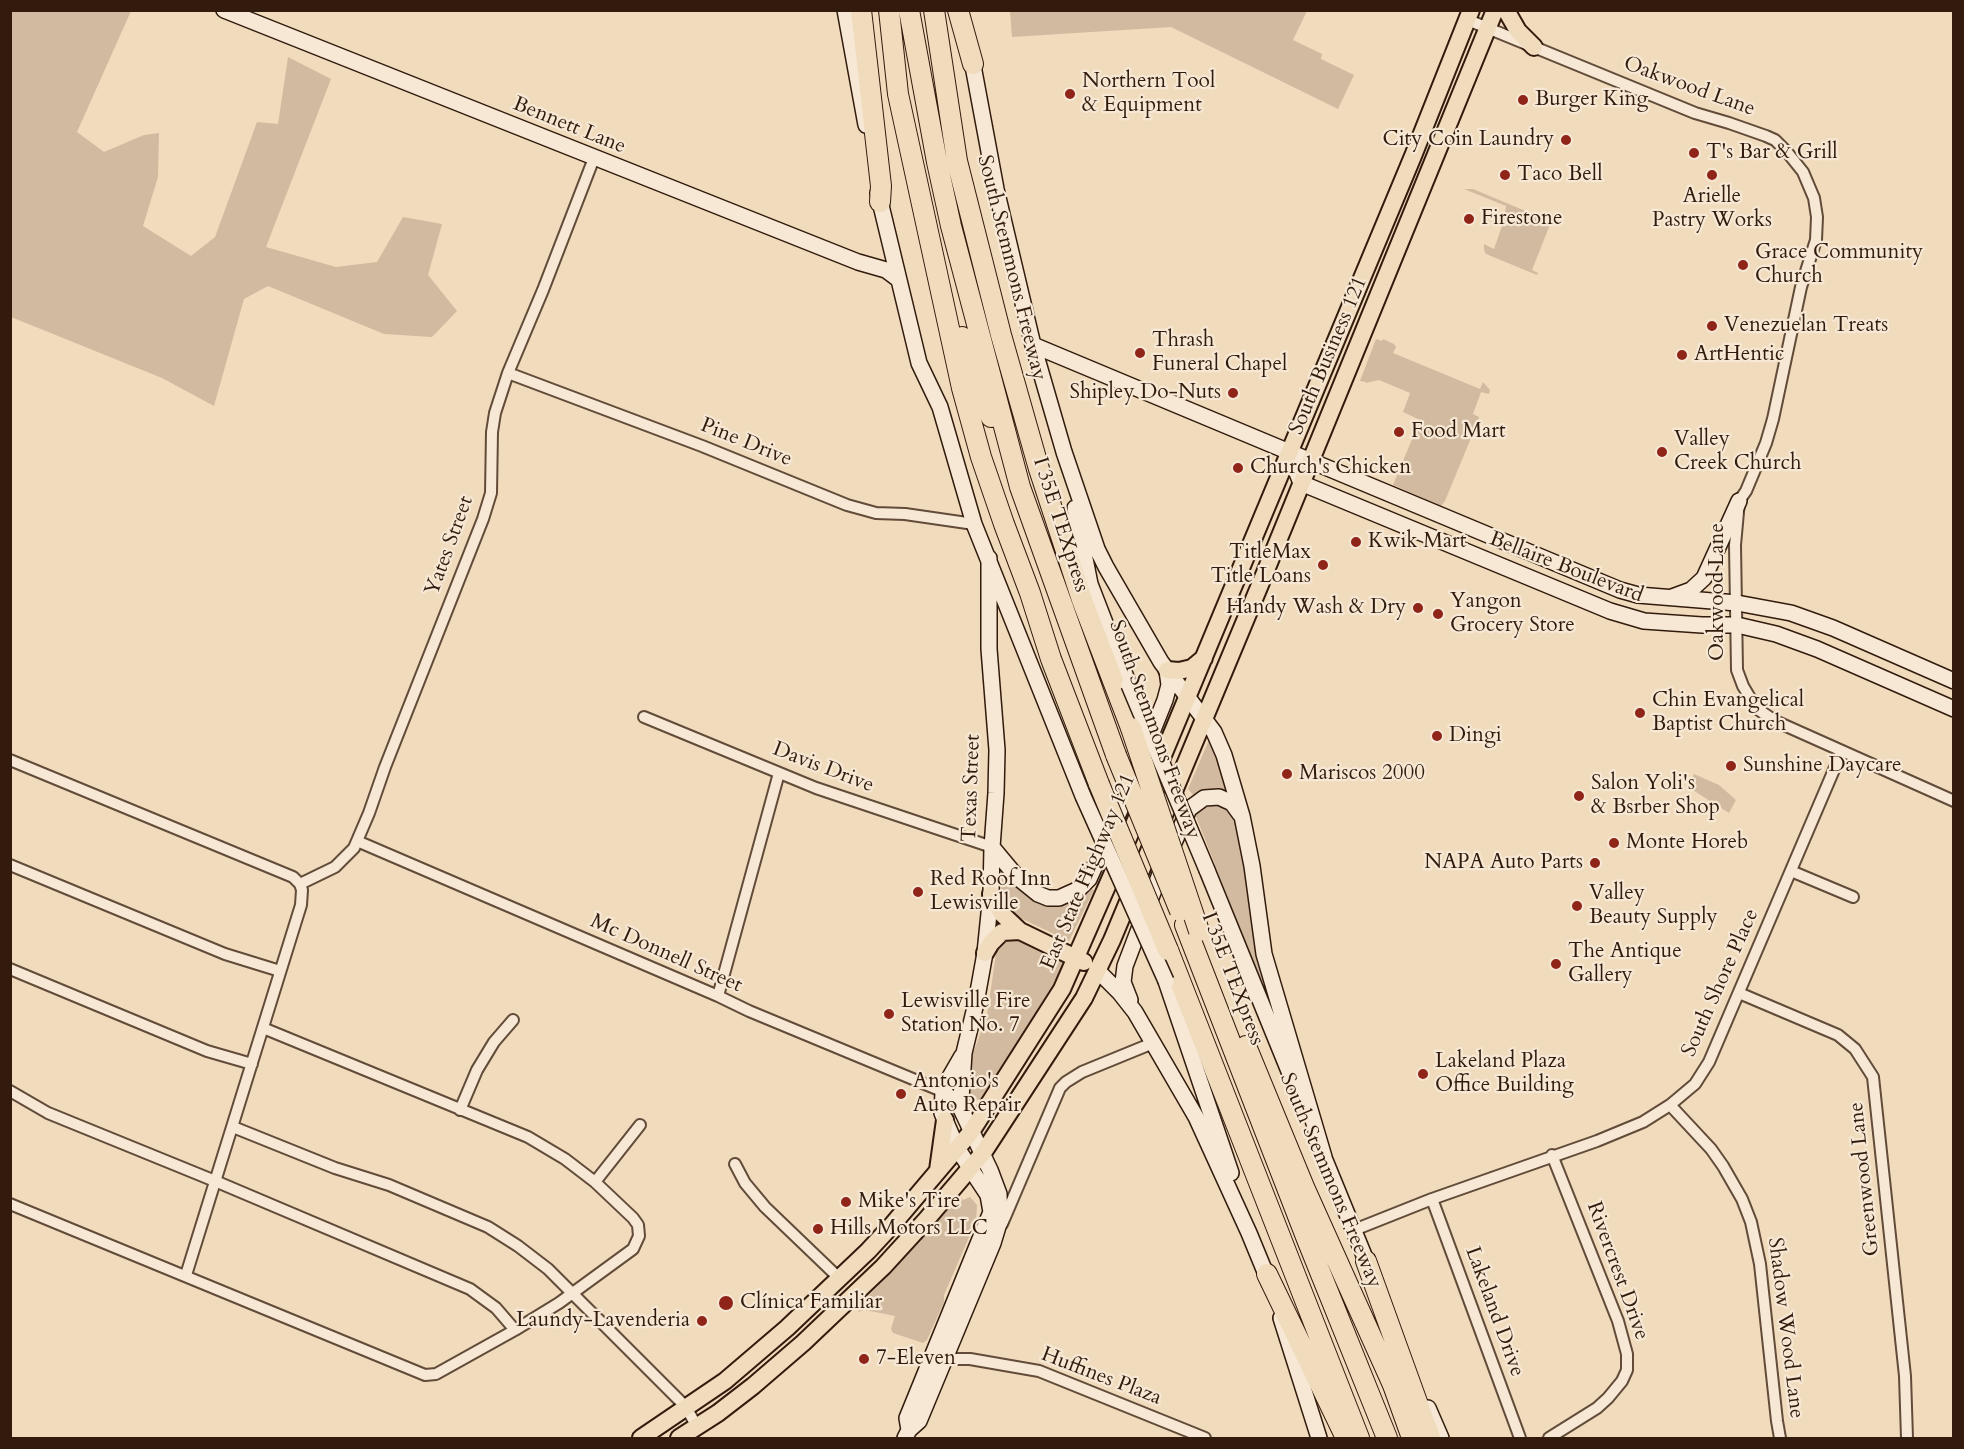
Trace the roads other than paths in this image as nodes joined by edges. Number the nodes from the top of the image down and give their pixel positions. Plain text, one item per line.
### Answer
1 (224, 10) edge
2 (845, 10) edge
3 (861, 10) edge
4 (889, 10) edge
5 (909, 10) edge
6 (934, 10) edge
7 (958, 10) edge
8 (963, 10) edge
9 (1495, 10) edge
10 (1506, 10) edge
11 (1470, 15) edge
12 (1488, 28) junction
13 (1534, 47) junction
14 (973, 64) junction
15 (1413, 156) junction
16 (594, 158) junction
17 (1432, 165) junction
18 (1402, 180) junction
19 (1423, 188) junction
20 (880, 202) junction
21 (925, 214) junction
22 (898, 279) junction
23 (1033, 345) junction
24 (508, 373) junction
25 (1064, 452) junction
26 (1289, 453) junction
27 (1310, 461) junction
28 (1301, 483) junction
29 (1020, 487) junction
30 (1739, 501) junction
31 (974, 524) junction
32 (989, 558) junction
33 (1551, 561) junction
34 (1242, 566) junction
35 (1540, 583) junction
36 (1669, 598) junction
37 (1737, 603) junction
38 (1246, 618) junction
39 (1737, 625) junction
40 (1204, 658) junction
41 (1167, 670) junction
42 (1953, 681) edge
43 (1188, 696) junction
44 (1953, 709) edge
45 (644, 717) dead end
46 (1204, 718) junction
47 (1842, 751) junction
48 (10, 759) edge
49 (779, 773) junction
50 (1953, 801) edge
51 (1242, 816) junction
52 (357, 841) junction
53 (992, 848) junction
54 (10, 865) edge
55 (1791, 871) junction
56 (300, 884) junction
57 (991, 894) junction
58 (1853, 897) dead end
59 (1192, 928) junction
60 (1020, 931) junction
61 (984, 953) junction
62 (1076, 956) junction
63 (10, 969) edge
64 (1097, 970) junction
65 (280, 971) junction
66 (1740, 993) junction
67 (718, 996) junction
68 (1135, 1012) junction
69 (513, 1020) dead end
70 (262, 1028) junction
71 (1153, 1043) junction
72 (964, 1053) junction
73 (252, 1064) junction
74 (10, 1091) edge
75 (944, 1092) junction
76 (961, 1100) junction
77 (1670, 1105) junction
78 (460, 1110) junction
79 (945, 1120) junction
80 (640, 1125) dead end
81 (233, 1127) junction
82 (971, 1132) junction
83 (957, 1148) junction
84 (983, 1152) junction
85 (1552, 1155) junction
86 (1324, 1157) junction
87 (735, 1164) dead end
88 (969, 1168) junction
89 (937, 1173) junction
90 (215, 1181) junction
91 (595, 1182) junction
92 (1304, 1187) junction
93 (1432, 1199) junction
94 (10, 1204) edge
95 (1354, 1230) junction
96 (1250, 1233) junction
97 (989, 1235) junction
98 (1366, 1261) junction
99 (186, 1275) junction
100 (1267, 1275) junction
101 (839, 1278) junction
102 (572, 1294) junction
103 (515, 1330) junction
104 (938, 1358) junction
105 (686, 1407) junction
106 (697, 1427) junction
107 (1383, 1430) edge
108 (907, 1434) edge
109 (641, 1438) edge
110 (679, 1438) edge
111 (1205, 1438) edge
112 (1318, 1438) edge
113 (1346, 1438) edge
114 (1359, 1438) edge
115 (1412, 1438) edge
116 (1430, 1438) edge
117 (1441, 1438) edge
118 (1520, 1438) edge
119 (1549, 1438) edge
120 (1780, 1438) edge
121 (1906, 1438) edge

1 - 16 main road, Bennett Lane
2 - 20 main road
3 - 20 highway
4 - 21 highway
5 - 29 highway, I 35E TEXpress
6 - 59 highway, South Stemmons Freeway, bridge
7 - 14 highway
8 - 14 main road, South Stemmons Freeway
9 - 12 main road, South Business 121
10 - 13 main road
11 - 12 street, Oakwood Lane
11 - 15 main road, South Business 121
12 - 13 street, Oakwood Lane
12 - 17 main road, South Business 121
13 - 30 street, Oakwood Lane
14 - 23 main road, South Stemmons Freeway
15 - 17 main road
15 - 18 main road, South Business 121
16 - 22 main road, Bennett Lane
16 - 24 street, Yates Street
17 - 19 main road, South Business 121
18 - 19 main road
18 - 26 main road, South Business 121
19 - 27 main road, South Business 121
20 - 22 main road
21 - 29 highway
21 - 114 highway, bridge
22 - 31 main road
23 - 25 main road, South Stemmons Freeway
23 - 26 main road, Bellaire Boulevard
24 - 31 street, Pine Drive
24 - 52 street, Yates Street
25 - 41 main road, South Stemmons Freeway
25 - 86 main road, South Stemmons Freeway, bridge
26 - 27 main road, Bellaire Boulevard
26 - 28 main road
26 - 34 main road, South Business 121
27 - 28 main road, South Business 121
27 - 33 main road, Bellaire Boulevard
28 - 35 main road, Bellaire Boulevard
28 - 38 main road, South Business 121
29 - 59 highway, I 35E TEXpress, bridge
30 - 36 main road
30 - 37 street, Oakwood Lane
31 - 32 main road
32 - 53 main road, Texas Street
32 - 96 main road, bridge
33 - 35 main road
33 - 36 main road, Bellaire Boulevard
34 - 38 main road
34 - 40 main road, South Business 121
35 - 39 main road, Bellaire Boulevard
36 - 37 main road, Bellaire Boulevard
37 - 39 street, Oakwood Lane
37 - 42 main road, Bellaire Boulevard
38 - 46 main road, South Business 121
39 - 44 main road, Bellaire Boulevard
39 - 47 street, Oakwood Lane
40 - 41 main road
40 - 43 main road, South Business 121
41 - 43 main road, South Stemmons Freeway
41 - 53 main road
43 - 46 main road, South Stemmons Freeway
43 - 62 main road, East State Highway 121
45 - 49 street, Davis Drive
46 - 51 main road, South Stemmons Freeway
46 - 64 main road
47 - 50 street, Oakwood Lane
47 - 55 street, South Shore Place
48 - 56 street
49 - 53 street, Davis Drive
49 - 67 street
51 - 68 main road
51 - 86 main road, South Stemmons Freeway
52 - 56 street, Yates Street
52 - 67 street, Mc Donnell Street
53 - 57 main road, Texas Street
54 - 65 street
55 - 58 street
55 - 66 street, South Shore Place
56 - 65 street
57 - 60 main road
57 - 61 main road, Texas Street
59 - 92 highway, South Stemmons Freeway
59 - 107 highway, I 35E TEXpress
60 - 61 main road
60 - 62 main road
61 - 72 main road, Texas Street
62 - 64 main road
62 - 82 main road, East State Highway 121
63 - 73 street
64 - 68 main road
64 - 84 main road
65 - 70 street
66 - 77 street, South Shore Place
66 - 121 street, Greenwood Lane
67 - 75 street, Mc Donnell Street
68 - 71 main road
69 - 78 street
70 - 73 street
70 - 78 street
71 - 96 main road
71 - 97 street
72 - 75 main road, Texas Street
72 - 76 main road, Texas Street
73 - 81 street
74 - 90 street
75 - 76 street, Mc Donnell Street
75 - 79 main road, Texas Street
76 - 82 main road, Texas Street
77 - 85 street, South Shore Place
77 - 120 street, Shadow Wood Lane
78 - 91 street
79 - 83 main road, Texas Street
79 - 89 main road
80 - 91 street
81 - 90 street
81 - 102 street
82 - 83 main road, East State Highway 121
82 - 84 main road, Texas Street
83 - 88 main road, Texas Street
83 - 89 main road, East State Highway 121
84 - 88 main road
84 - 97 main road, Texas Street
85 - 93 street, South Shore Place
85 - 119 street, Rivercrest Drive
86 - 95 main road, South Stemmons Freeway
87 - 101 street
88 - 97 main road, Texas Street
88 - 106 main road
89 - 101 main road, East State Highway 121
90 - 99 street
90 - 103 street
91 - 102 street
92 - 107 highway
92 - 115 highway, South Stemmons Freeway
93 - 95 street, South Shore Place
93 - 118 street, Lakeland Drive
94 - 99 street
95 - 98 main road, South Stemmons Freeway
96 - 100 main road
97 - 104 main road
98 - 116 highway
98 - 117 main road, South Stemmons Freeway
99 - 103 street
100 - 112 main road
100 - 113 highway
101 - 105 main road, East State Highway 121
102 - 103 street
102 - 105 street
104 - 108 main road
104 - 111 street, Huffines Plaza
105 - 106 street
105 - 109 main road, East State Highway 121
106 - 110 main road

